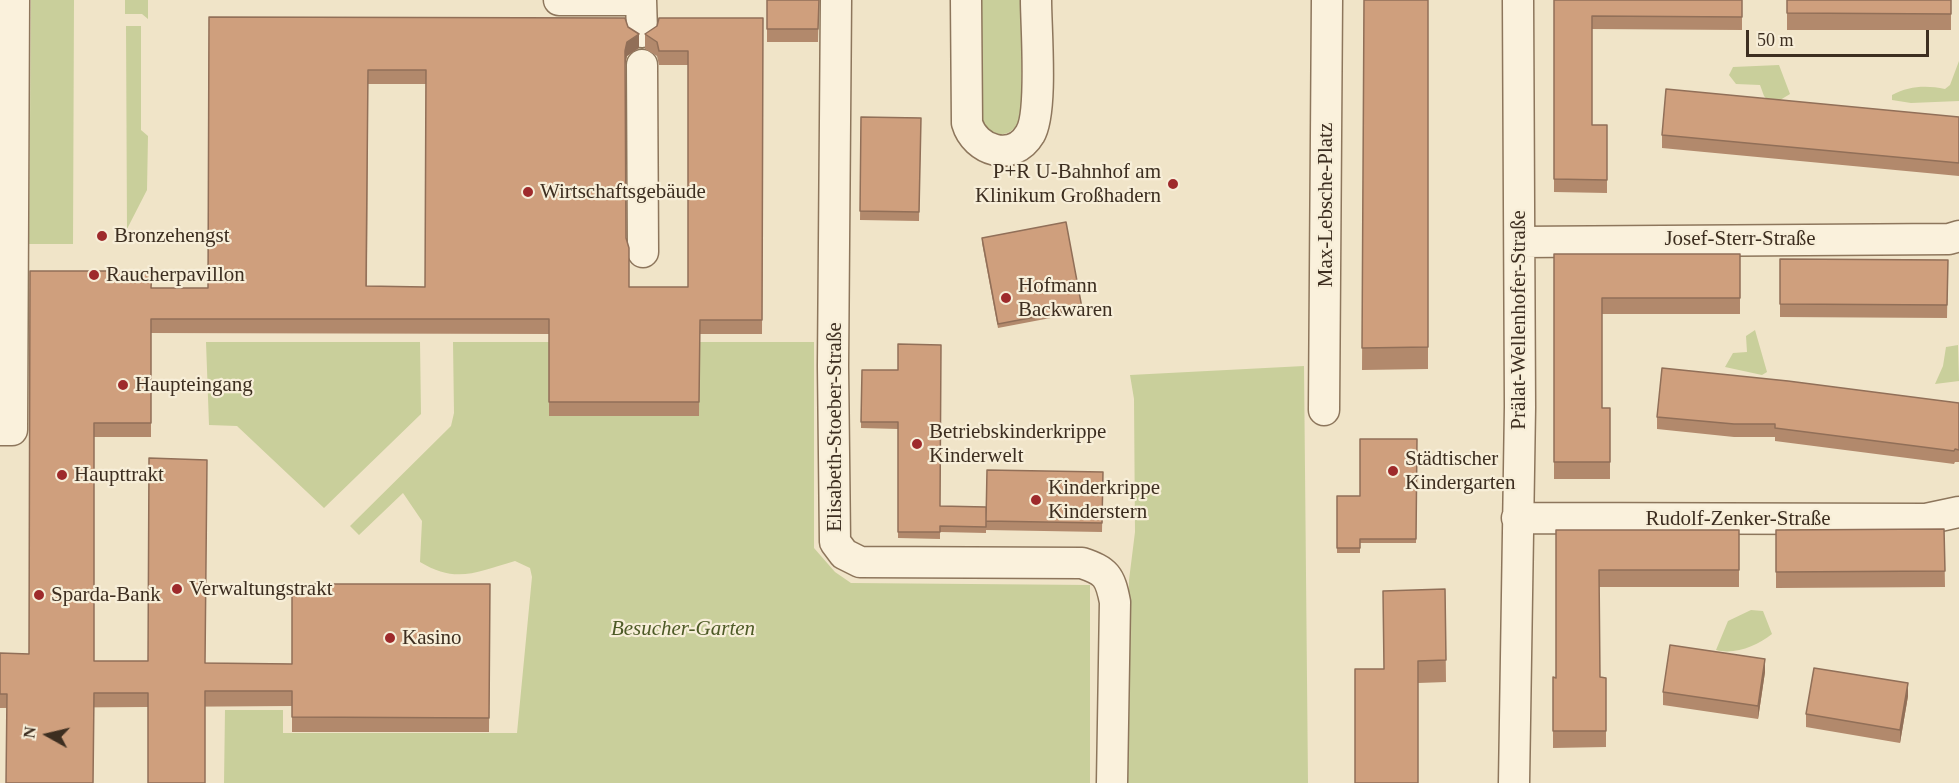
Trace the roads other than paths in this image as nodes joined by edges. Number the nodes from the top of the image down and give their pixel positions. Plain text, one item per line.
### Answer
1 (14, 0) edge
2 (559, 0) edge
3 (633, 0) edge
4 (641, 0) edge
5 (836, 0) edge
6 (966, 0) edge
7 (1036, 0) edge
8 (1327, 0) edge
9 (1518, 0) edge
10 (642, 32) dead end
11 (6, 45) edge
12 (642, 65) dead end
13 (1959, 236) edge
14 (1520, 242) junction
15 (643, 252) dead end
16 (1324, 410) dead end
17 (0, 430) edge
18 (1959, 512) edge
19 (1517, 518) junction
20 (1112, 783) edge
21 (1514, 783) edge

1 - 11 street
2 - 3 street
4 - 10 street
5 - 20 street, Elisabeth-Stoeber-Straße
6 - 7 street
8 - 16 street, Max-Lebsche-Platz
9 - 14 street, Prälat-Wellenhofer-Straße
11 - 17 street
12 - 15 street
13 - 14 street, Josef-Sterr-Straße
14 - 19 street, Prälat-Wellenhofer-Straße
18 - 19 street, Rudolf-Zenker-Straße
19 - 21 street, Prälat-Wellenhofer-Straße

